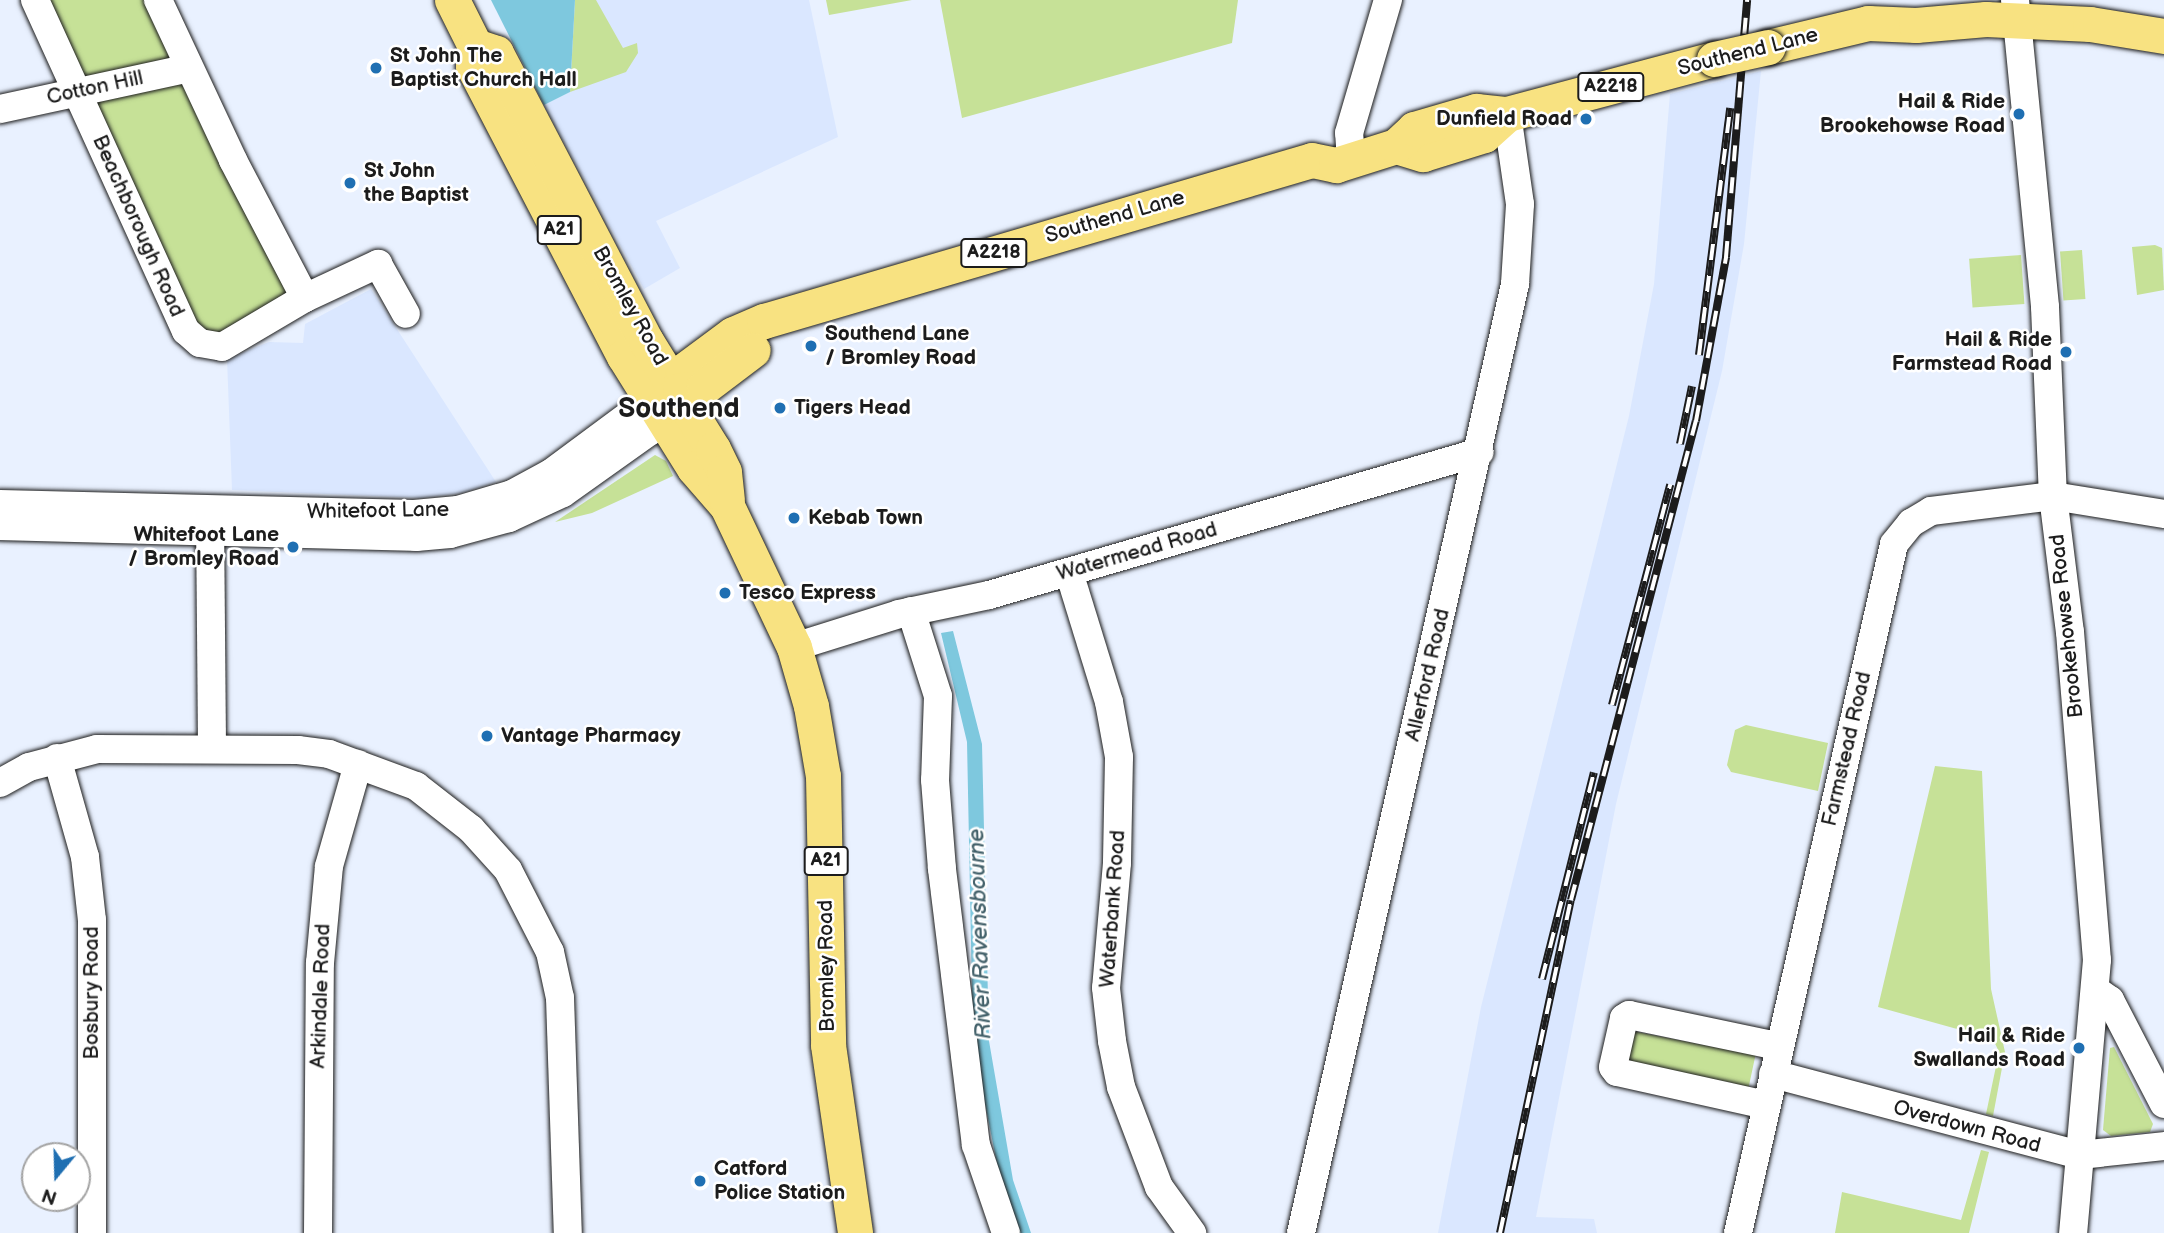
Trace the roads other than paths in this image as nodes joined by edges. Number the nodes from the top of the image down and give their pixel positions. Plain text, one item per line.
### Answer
1 (35, 0) edge
2 (158, 0) edge
3 (452, 0) edge
4 (1388, 0) edge
5 (1917, 0) edge
6 (2067, 0) edge
7 (2016, 9) edge
8 (2164, 15) edge
9 (1868, 23) junction
10 (2164, 36) edge
11 (189, 68) junction
12 (77, 91) junction
13 (0, 109) edge
14 (1507, 114) junction
15 (1344, 162) junction
16 (305, 298) junction
17 (406, 314) dead end
18 (669, 400) junction
19 (1480, 452) junction
20 (2053, 496) junction
21 (0, 504) edge
22 (2164, 514) edge
23 (209, 521) junction
24 (0, 526) edge
25 (1069, 572) junction
26 (911, 611) junction
27 (793, 647) junction
28 (212, 748) junction
29 (57, 758) junction
30 (358, 764) junction
31 (0, 783) edge
32 (2097, 991) junction
33 (1779, 1046) junction
34 (1773, 1074) junction
35 (2164, 1104) edge
36 (1766, 1105) junction
37 (2164, 1146) edge
38 (2080, 1155) junction
39 (92, 1233) edge
40 (318, 1233) edge
41 (568, 1233) edge
42 (855, 1233) edge
43 (1006, 1233) edge
44 (1192, 1233) edge
45 (1301, 1233) edge
46 (1738, 1233) edge
47 (2073, 1233) edge

1 - 12 street, Beachborough Road
2 - 11 street
3 - 18 main road, Bromley Road / A21
4 - 15 street
5 - 9 main road, Southend Lane / A2218
6 - 8 main road
7 - 9 main road, Southend Lane / A2218
7 - 10 main road, Southend Lane / A2218
7 - 20 street, Brookehowse Road
9 - 14 main road, Southend Lane / A2218, bridge
11 - 12 street, Cotton Hill
11 - 16 street
12 - 13 street, Cotton Hill
12 - 16 street, Beachborough Road
14 - 15 main road, Southend Lane / A2218
14 - 19 street, Allerford Road
15 - 18 main road, Southend Lane / A2218
16 - 17 street, Beachborough Road
18 - 23 street, Whitefoot Lane
18 - 27 main road, Bromley Road / A21
19 - 25 street, Watermead Road
19 - 45 street, Allerford Road
20 - 22 street, Farmstead Road
20 - 32 street, Brookehowse Road
20 - 33 street, Farmstead Road
21 - 23 street, Whitefoot Lane
23 - 24 street, Whitefoot Lane
23 - 28 street
25 - 26 street, Watermead Road
25 - 44 street, Waterbank Road
26 - 27 street, Watermead Road
26 - 43 street
27 - 42 main road, Bromley Road / A21
28 - 29 street
28 - 30 street
29 - 31 street
29 - 39 street, Bosbury Road
30 - 40 street, Arkindale Road
30 - 41 street
32 - 35 street
32 - 38 street, Brookehowse Road
33 - 34 street, Farmstead Road
33 - 36 street
34 - 36 street, Farmstead Road
34 - 38 street, Overdown Road
36 - 46 street, Farmstead Road
37 - 38 street, Overdown Road
38 - 47 street, Brookehowse Road

